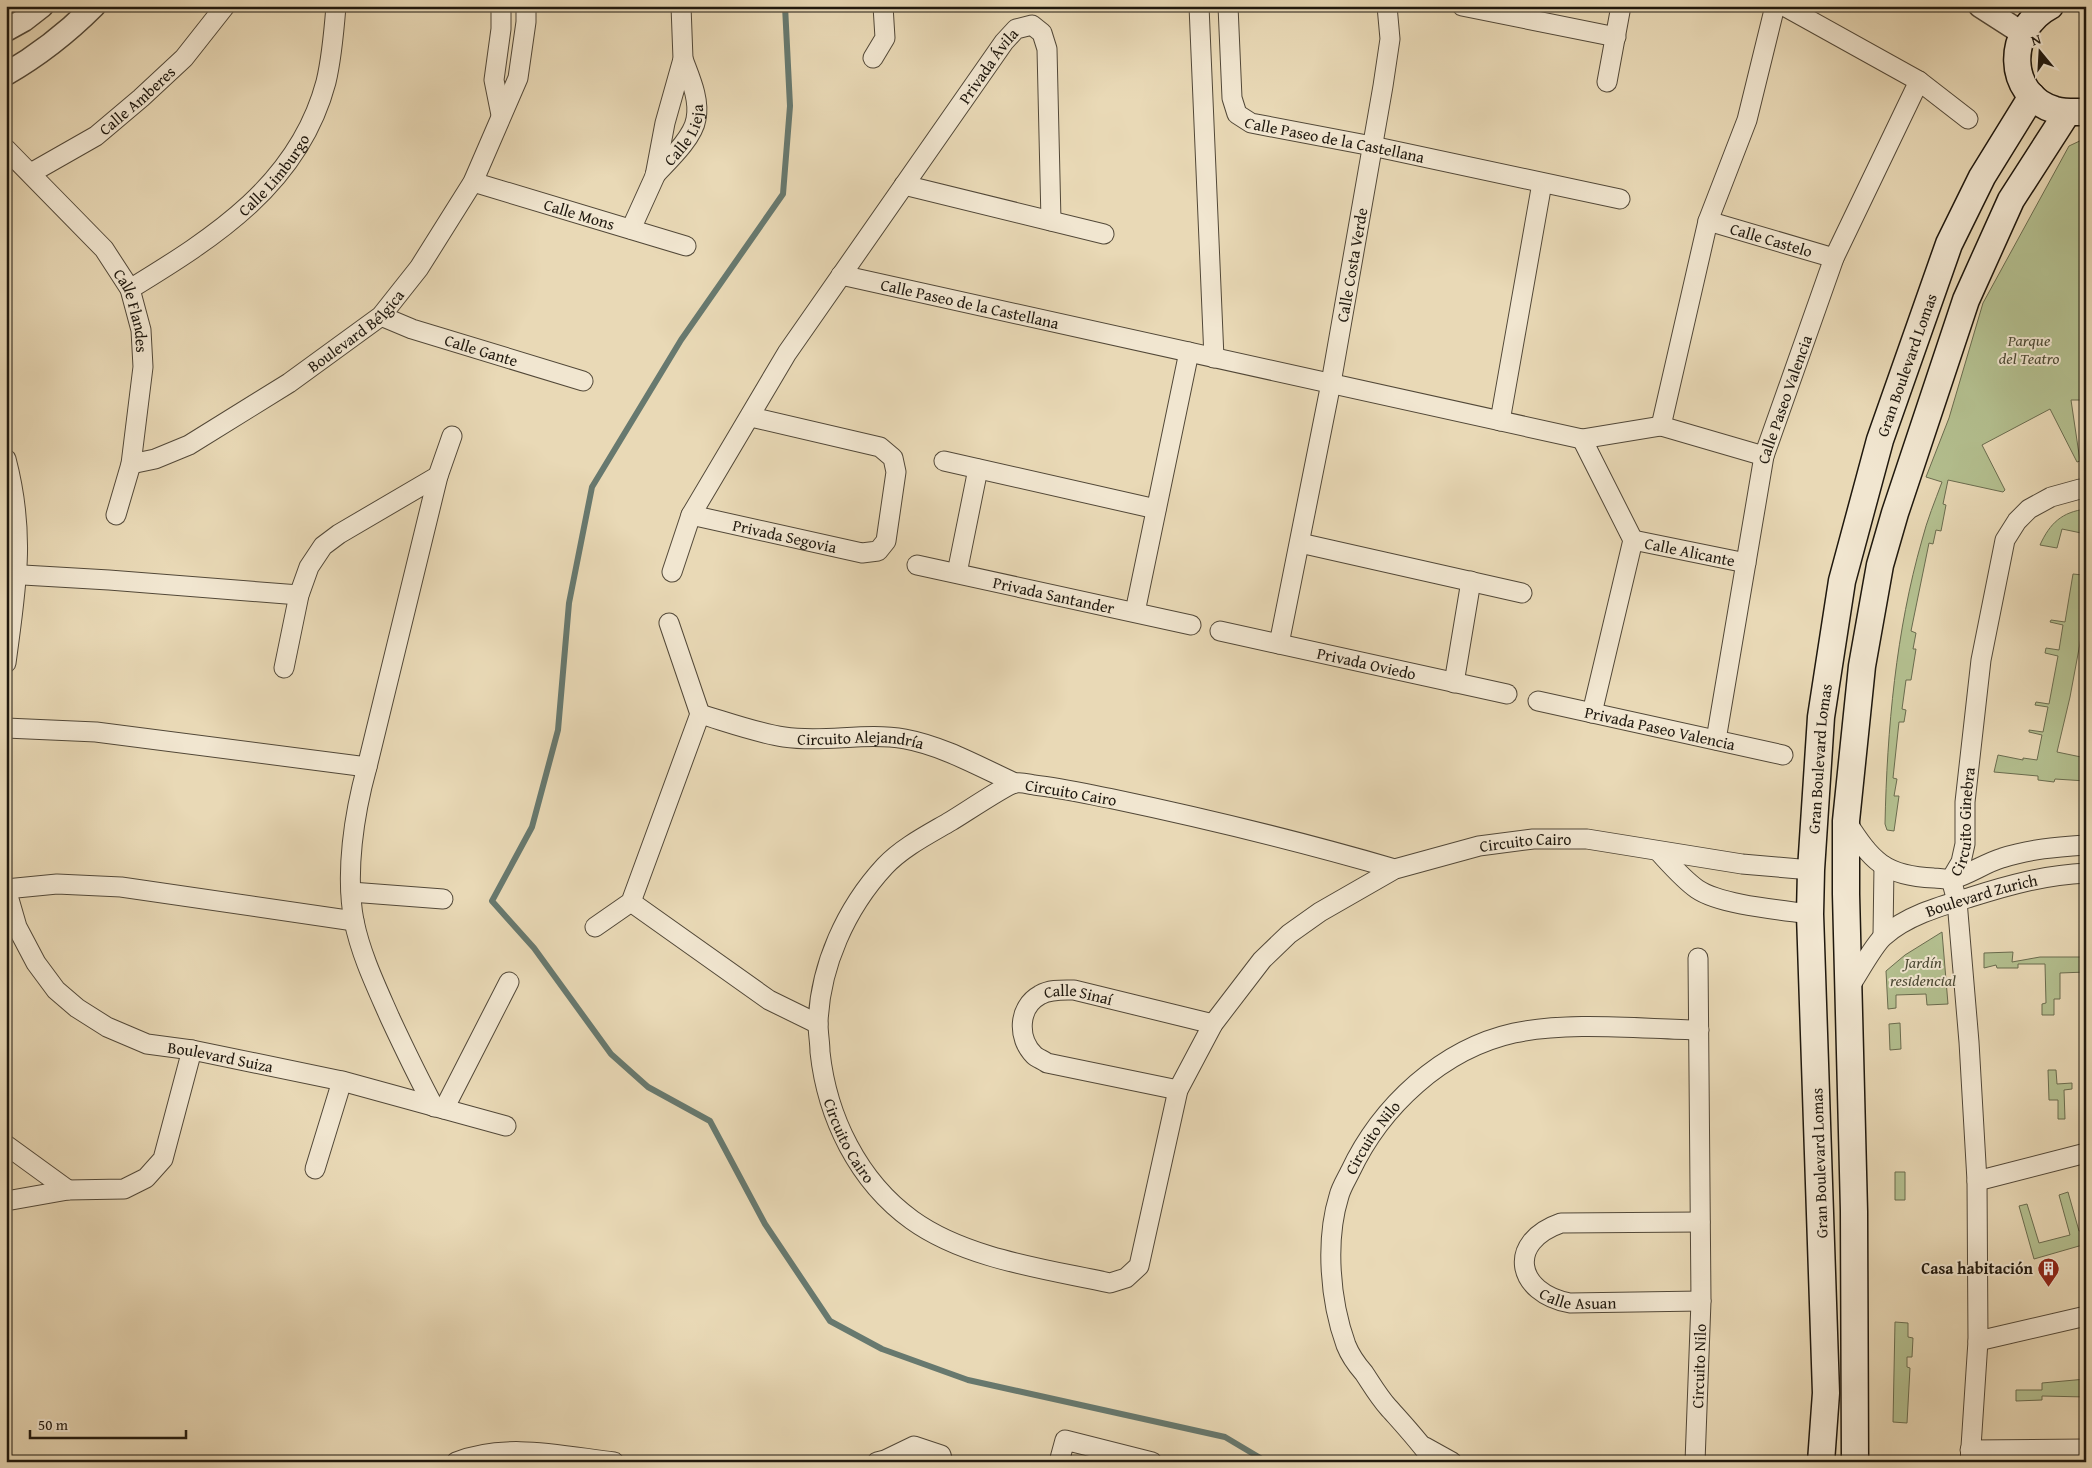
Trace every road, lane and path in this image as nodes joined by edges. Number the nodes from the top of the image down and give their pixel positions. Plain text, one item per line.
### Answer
1 (42, 6) edge
2 (94, 6) edge
3 (225, 6) edge
4 (336, 6) edge
5 (501, 6) edge
6 (526, 6) edge
7 (682, 6) edge
8 (883, 6) edge
9 (1387, 6) edge
10 (1462, 6) edge
11 (1621, 6) edge
12 (1775, 6) edge
13 (1784, 6) edge
14 (1980, 6) edge
15 (2050, 6) edge
16 (1198, 7) edge
17 (1229, 10) edge
18 (6, 30) edge
19 (2022, 33) junction
20 (1616, 37) junction
21 (873, 58) dead end
22 (683, 59) junction
23 (6, 74) edge
24 (1919, 81) junction
25 (1607, 82) dead end
26 (2032, 96) junction
27 (2077, 112) edge
28 (501, 115) junction
29 (1968, 119) dead end
30 (1372, 146) junction
31 (6, 149) edge
32 (31, 172) junction
33 (655, 176) junction
34 (473, 182) junction
35 (1542, 183) junction
36 (904, 185) junction
37 (1620, 199) dead end
38 (1052, 221) junction
39 (1708, 221) junction
40 (631, 229) junction
41 (1104, 234) dead end
42 (686, 246) dead end
43 (1834, 258) junction
44 (841, 275) junction
45 (130, 289) junction
46 (381, 316) junction
47 (1189, 352) junction
48 (1214, 358) junction
49 (583, 381) dead end
50 (1331, 383) junction
51 (751, 417) junction
52 (1500, 421) junction
53 (1661, 426) junction
54 (452, 436) dead end
55 (1582, 439) junction
56 (1764, 456) junction
57 (6, 460) edge
58 (944, 461) dead end
59 (131, 464) junction
60 (978, 469) junction
61 (438, 476) junction
62 (2086, 490) edge
63 (1156, 509) junction
64 (116, 515) dead end
65 (691, 515) junction
66 (1633, 540) junction
67 (1300, 542) junction
68 (1746, 563) junction
69 (917, 564) dead end
70 (672, 572) dead end
71 (957, 573) junction
72 (12, 575) edge
73 (1470, 582) junction
74 (1522, 593) dead end
75 (299, 595) junction
76 (1135, 612) junction
77 (669, 623) dead end
78 (1191, 625) dead end
79 (1220, 631) dead end
80 (1280, 644) junction
81 (6, 664) edge
82 (284, 668) dead end
83 (1454, 683) junction
84 (1507, 694) dead end
85 (1538, 701) dead end
86 (1592, 713) junction
87 (700, 714) junction
88 (6, 728) edge
89 (1716, 740) junction
90 (1783, 755) dead end
91 (368, 767) junction
92 (1014, 783) junction
93 (1846, 821) junction
94 (2086, 845) edge
95 (1658, 852) junction
96 (1884, 866) junction
97 (1395, 869) junction
98 (1811, 870) junction
99 (2086, 873) edge
100 (1951, 879) junction
101 (6, 889) edge
102 (351, 892) junction
103 (443, 899) dead end
104 (1956, 901) junction
105 (631, 902) junction
106 (1810, 914) junction
107 (354, 921) junction
108 (595, 927) dead end
109 (1883, 936) junction
110 (1698, 958) dead end
111 (509, 982) dead end
112 (1848, 989) junction
113 (818, 1024) junction
114 (1212, 1024) junction
115 (1699, 1030) junction
116 (1815, 1040) junction
117 (1850, 1042) junction
118 (192, 1050) junction
119 (342, 1082) junction
120 (1178, 1090) junction
121 (439, 1108) junction
122 (506, 1126) dead end
123 (6, 1145) edge
124 (2086, 1153) edge
125 (315, 1169) dead end
126 (1977, 1181) junction
127 (68, 1190) junction
128 (6, 1201) edge
129 (1700, 1222) junction
130 (1701, 1301) junction
131 (2086, 1316) edge
132 (1978, 1341) junction
133 (1423, 1446) junction
134 (2086, 1449) edge
135 (1970, 1456) edge
136 (456, 1462) edge
137 (614, 1462) edge
138 (877, 1462) edge
139 (943, 1462) edge
140 (1059, 1462) edge
141 (1152, 1462) edge
142 (1434, 1462) edge
143 (1452, 1462) edge
144 (1695, 1462) edge
145 (1821, 1462) edge
146 (1855, 1462) edge

1 - 18 street
2 - 23 street
3 - 32 street, Calle Amberes
4 - 45 street, Calle Limburgo
5 - 28 street
6 - 28 street, Boulevard Bélgica
7 - 22 street, Calle Lieja
8 - 21 street
9 - 30 street, Calle Costa Verde
10 - 20 street
11 - 20 street
12 - 39 street
13 - 24 street
14 - 19 street
15 - 19 main road
16 - 17 street
16 - 48 street
17 - 30 street, Calle Paseo de la Castellana
19 - 26 main road
20 - 25 street
22 - 33 street, Calle Lieja
22 - 33 street, Calle Lieja
24 - 29 street
24 - 43 street, Calle Paseo Valencia
26 - 27 main road
26 - 98 main road, Gran Boulevard Lomas
27 - 93 main road, Gran Boulevard Lomas
28 - 34 street, Boulevard Bélgica
30 - 35 street, Calle Paseo de la Castellana
30 - 50 street, Calle Costa Verde
31 - 32 street, Calle Flandes
32 - 45 street, Calle Flandes
33 - 40 street, Calle Lieja
34 - 40 street, Calle Mons
34 - 46 street, Boulevard Bélgica
35 - 37 street, Calle Paseo de la Castellana
35 - 52 street
36 - 38 street
36 - 38 street, Privada Ávila
36 - 44 street, Privada Ávila
38 - 41 street
39 - 43 street, Calle Castelo
39 - 53 street
40 - 42 street, Calle Mons
43 - 56 street, Calle Paseo Valencia
44 - 47 street, Calle Paseo de la Castellana
44 - 51 street
45 - 59 street, Calle Flandes
46 - 49 street, Calle Gante
46 - 59 street, Boulevard Bélgica
47 - 48 street, Calle Paseo de la Castellana
47 - 63 street
48 - 50 street, Calle Paseo de la Castellana
50 - 52 street, Calle Paseo de la Castellana
50 - 67 street
51 - 65 street
51 - 65 street, Privada Segovia
52 - 55 street, Calle Paseo de la Castellana
53 - 55 street, Calle Paseo de la Castellana
53 - 56 street
54 - 61 street
55 - 66 street
56 - 68 street, Calle Paseo Valencia
57 - 72 street
58 - 60 street
59 - 64 street, Calle Flandes
60 - 63 street
60 - 71 street
61 - 75 street
61 - 91 street
62 - 100 street, Circuito Ginebra
63 - 76 street
65 - 70 street
66 - 68 street, Calle Alicante
66 - 86 street
67 - 73 street
67 - 80 street
68 - 89 street, Calle Paseo Valencia
69 - 71 street, Privada Santander
71 - 76 street, Privada Santander
72 - 75 street
72 - 81 street
73 - 74 street
73 - 83 street
75 - 82 street
76 - 78 street, Privada Santander
77 - 87 street
79 - 80 street, Privada Oviedo
80 - 83 street, Privada Oviedo
83 - 84 street, Privada Oviedo
85 - 86 street, Privada Paseo Valencia
86 - 89 street, Privada Paseo Valencia
87 - 92 street, Circuito Alejandría
87 - 105 street
88 - 91 street
89 - 90 street, Privada Paseo Valencia
91 - 102 street
92 - 97 street, Circuito Cairo
92 - 113 street, Circuito Cairo
93 - 96 street, Boulevard Zurich
93 - 112 main road, Gran Boulevard Lomas
94 - 100 street, Boulevard Zurich
95 - 97 street, Circuito Cairo
95 - 98 street, Circuito Cairo
95 - 106 street
96 - 100 street, Boulevard Zurich
96 - 109 street
97 - 114 street, Circuito Cairo
98 - 106 main road, Gran Boulevard Lomas
99 - 104 street, Boulevard Zurich
100 - 104 street, Circuito Ginebra
101 - 107 street
101 - 118 street, Boulevard Suiza
102 - 103 street
102 - 107 street
104 - 109 street, Boulevard Zurich
104 - 126 street, Circuito Ginebra
105 - 108 street
105 - 113 street
106 - 116 main road, Gran Boulevard Lomas
107 - 121 street
109 - 112 street, Boulevard Zurich
110 - 115 street, Circuito Nilo
111 - 121 street
112 - 117 main road, Gran Boulevard Lomas
113 - 120 street, Circuito Cairo
114 - 120 street, Circuito Cairo
114 - 120 street, Calle Sinaí
115 - 129 street, Circuito Nilo
115 - 133 street, Circuito Nilo
116 - 117 main road
116 - 145 main road, Gran Boulevard Lomas
117 - 146 main road, Gran Boulevard Lomas
118 - 119 street, Boulevard Suiza
118 - 127 street
119 - 121 street, Boulevard Suiza
119 - 125 street
121 - 122 street, Boulevard Suiza
123 - 127 street
124 - 126 street
126 - 132 street, Circuito Ginebra
127 - 128 street
129 - 130 street, Circuito Nilo
129 - 130 street, Calle Asuan
130 - 144 street, Circuito Nilo
131 - 132 street
132 - 135 street, Circuito Ginebra
133 - 142 street, Circuito Nilo
133 - 143 street
134 - 135 street
136 - 137 street
138 - 139 street
140 - 141 street

